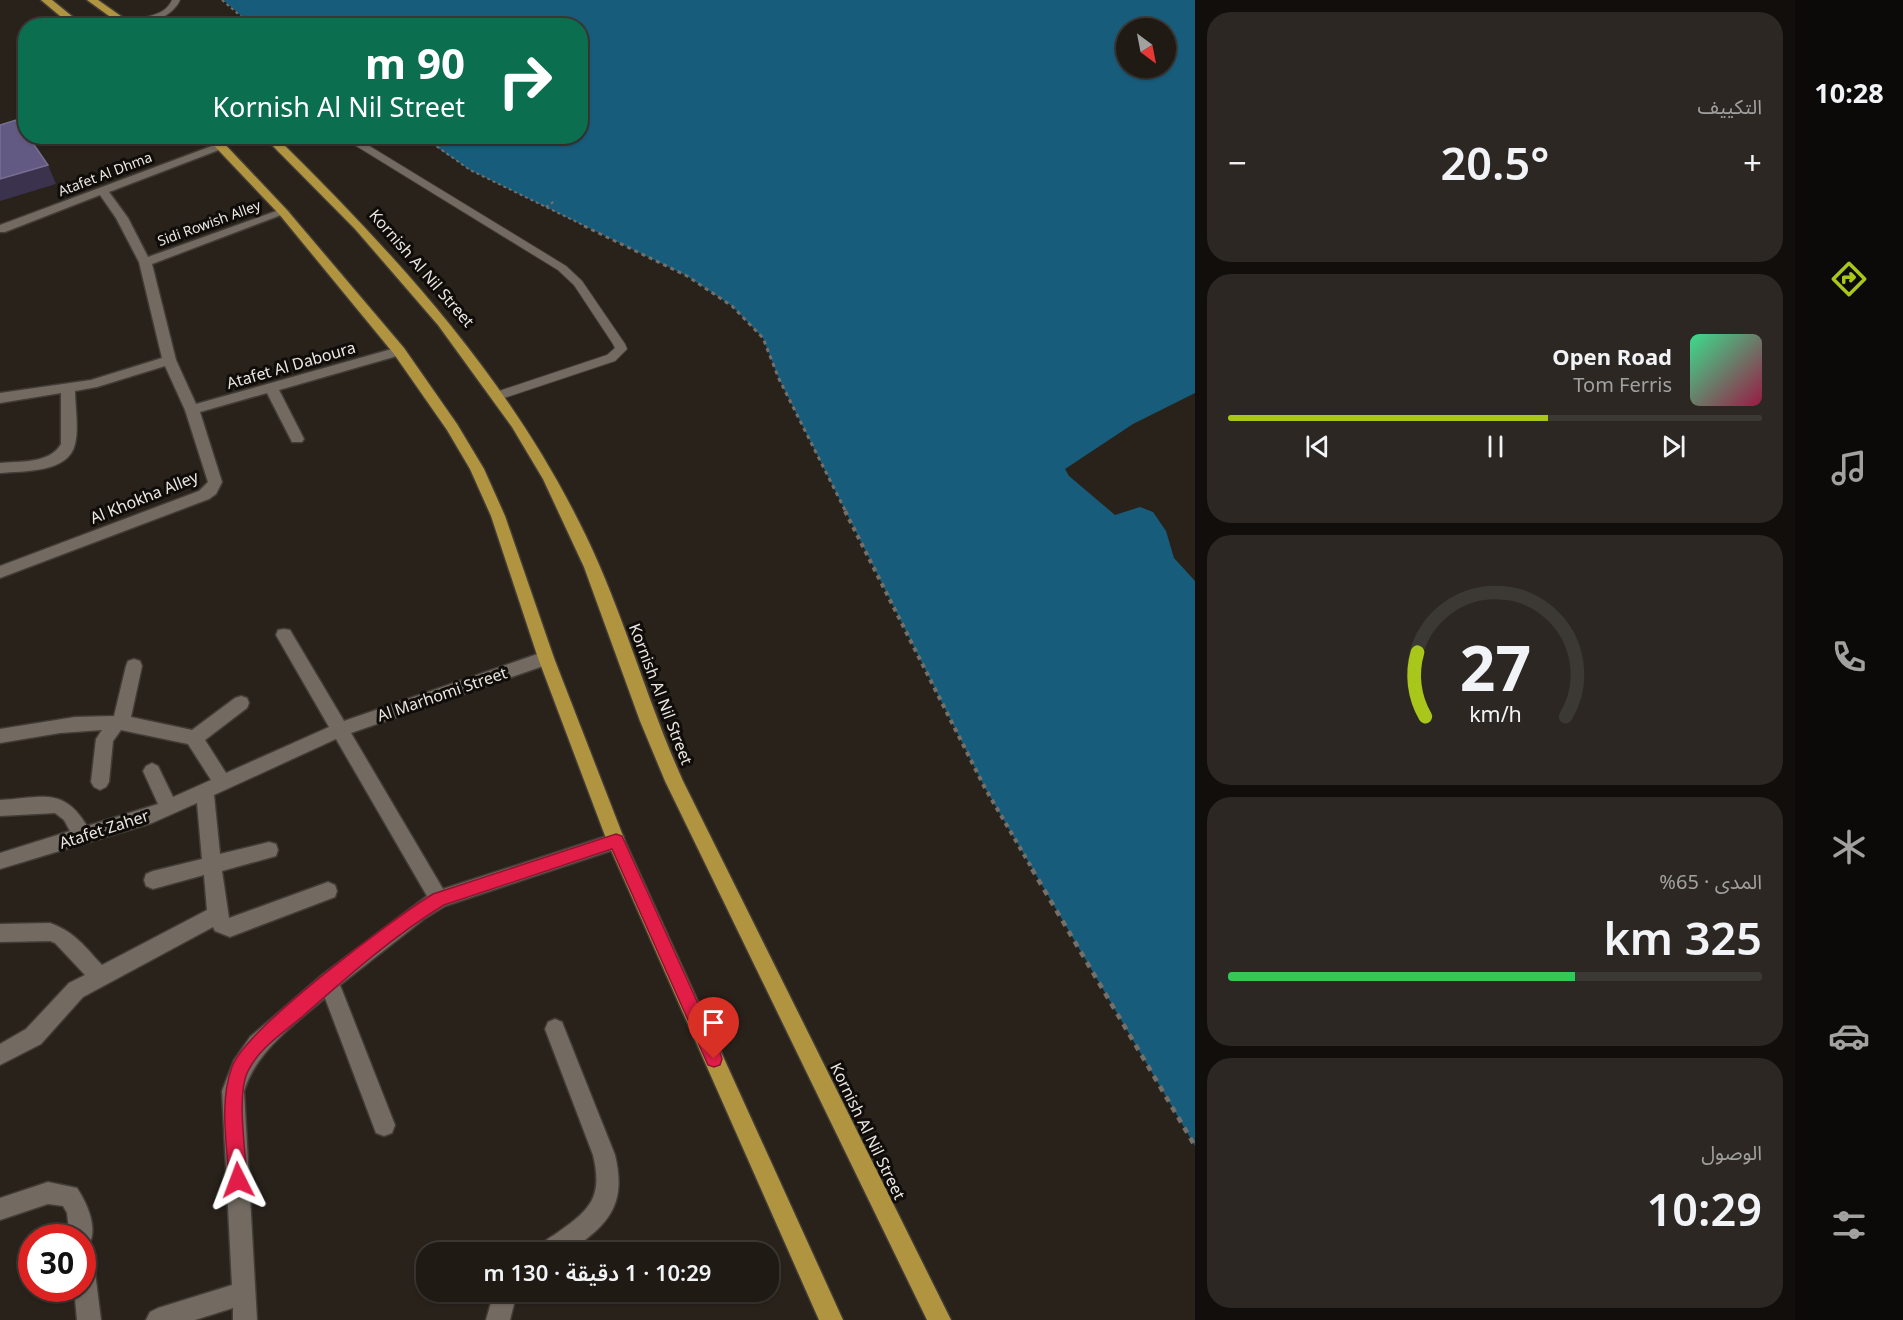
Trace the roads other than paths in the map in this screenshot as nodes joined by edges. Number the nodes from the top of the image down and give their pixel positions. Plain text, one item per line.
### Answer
1 (46, 0) edge
2 (92, 0) edge
3 (176, 0) edge
4 (69, 18) edge
5 (119, 18) edge
6 (152, 18) edge
7 (18, 125) edge
8 (0, 129) edge
9 (208, 144) edge
10 (218, 144) edge
11 (276, 144) edge
12 (358, 144) edge
13 (102, 190) junction
14 (283, 212) junction
15 (0, 230) edge
16 (145, 262) junction
17 (399, 351) junction
18 (169, 360) junction
19 (68, 388) junction
20 (271, 388) junction
21 (500, 395) junction
22 (0, 398) edge
23 (192, 410) junction
24 (297, 439) dead end
25 (0, 468) edge
26 (0, 572) edge
27 (284, 635) dead end
28 (546, 658) junction
29 (134, 666) dead end
30 (241, 703) dead end
31 (119, 723) junction
32 (339, 730) junction
33 (0, 735) edge
34 (194, 738) junction
35 (152, 771) dead end
36 (100, 782) dead end
37 (213, 786) junction
38 (168, 807) junction
39 (0, 808) edge
40 (83, 836) junction
41 (616, 841) junction
42 (269, 850) dead end
43 (0, 861) edge
44 (212, 866) junction
45 (153, 880) dead end
46 (327, 891) dead end
47 (439, 899) junction
48 (217, 915) junction
49 (0, 933) edge
50 (100, 977) junction
51 (329, 982) junction
52 (555, 1029) dead end
53 (0, 1055) edge
54 (384, 1125) dead end
55 (0, 1209) edge
56 (80, 1224) edge
57 (563, 1242) edge
58 (244, 1293) junction
59 (87, 1302) edge
60 (501, 1302) edge
61 (89, 1320) edge
62 (158, 1320) edge
63 (245, 1320) edge
64 (498, 1320) edge
65 (831, 1320) edge
66 (939, 1320) edge

1 - 4 highway
2 - 5 highway
3 - 6 lane
7 - 8 street
9 - 13 street, Atafet Al Dhma
10 - 14 highway
11 - 21 highway, Kornish Al Nil Street
12 - 21 lane
13 - 15 street, Atafet Al Dhma
13 - 16 street, Al Khokha Alley
14 - 16 street, Sidi Rowish Alley
14 - 17 highway
16 - 18 street, Al Khokha Alley
17 - 20 street, Atafet Al Daboura
17 - 28 highway
18 - 19 street
18 - 23 street, Al Khokha Alley
19 - 22 street
19 - 25 street
20 - 23 street, Atafet Al Daboura
20 - 24 street
21 - 66 highway, Kornish Al Nil Street
23 - 26 street, Al Khokha Alley
27 - 32 street
28 - 32 street, Al Marhomi Street
28 - 41 highway
29 - 31 street
30 - 34 street
31 - 33 street
31 - 34 street
31 - 36 street
32 - 37 street, Al Marhomi Street
32 - 47 street
34 - 37 street
35 - 38 street
37 - 38 street, Atafet Zaher
37 - 44 street
38 - 40 street, Atafet Zaher
39 - 40 street
40 - 43 street, Atafet Zaher
41 - 47 street
41 - 65 highway
42 - 44 street
44 - 45 street
44 - 48 street
46 - 48 street
47 - 51 street
48 - 50 street
49 - 50 street
50 - 53 street
51 - 54 street
51 - 58 street
52 - 57 street
55 - 56 street
58 - 62 street
58 - 63 street
59 - 61 street
60 - 64 street

